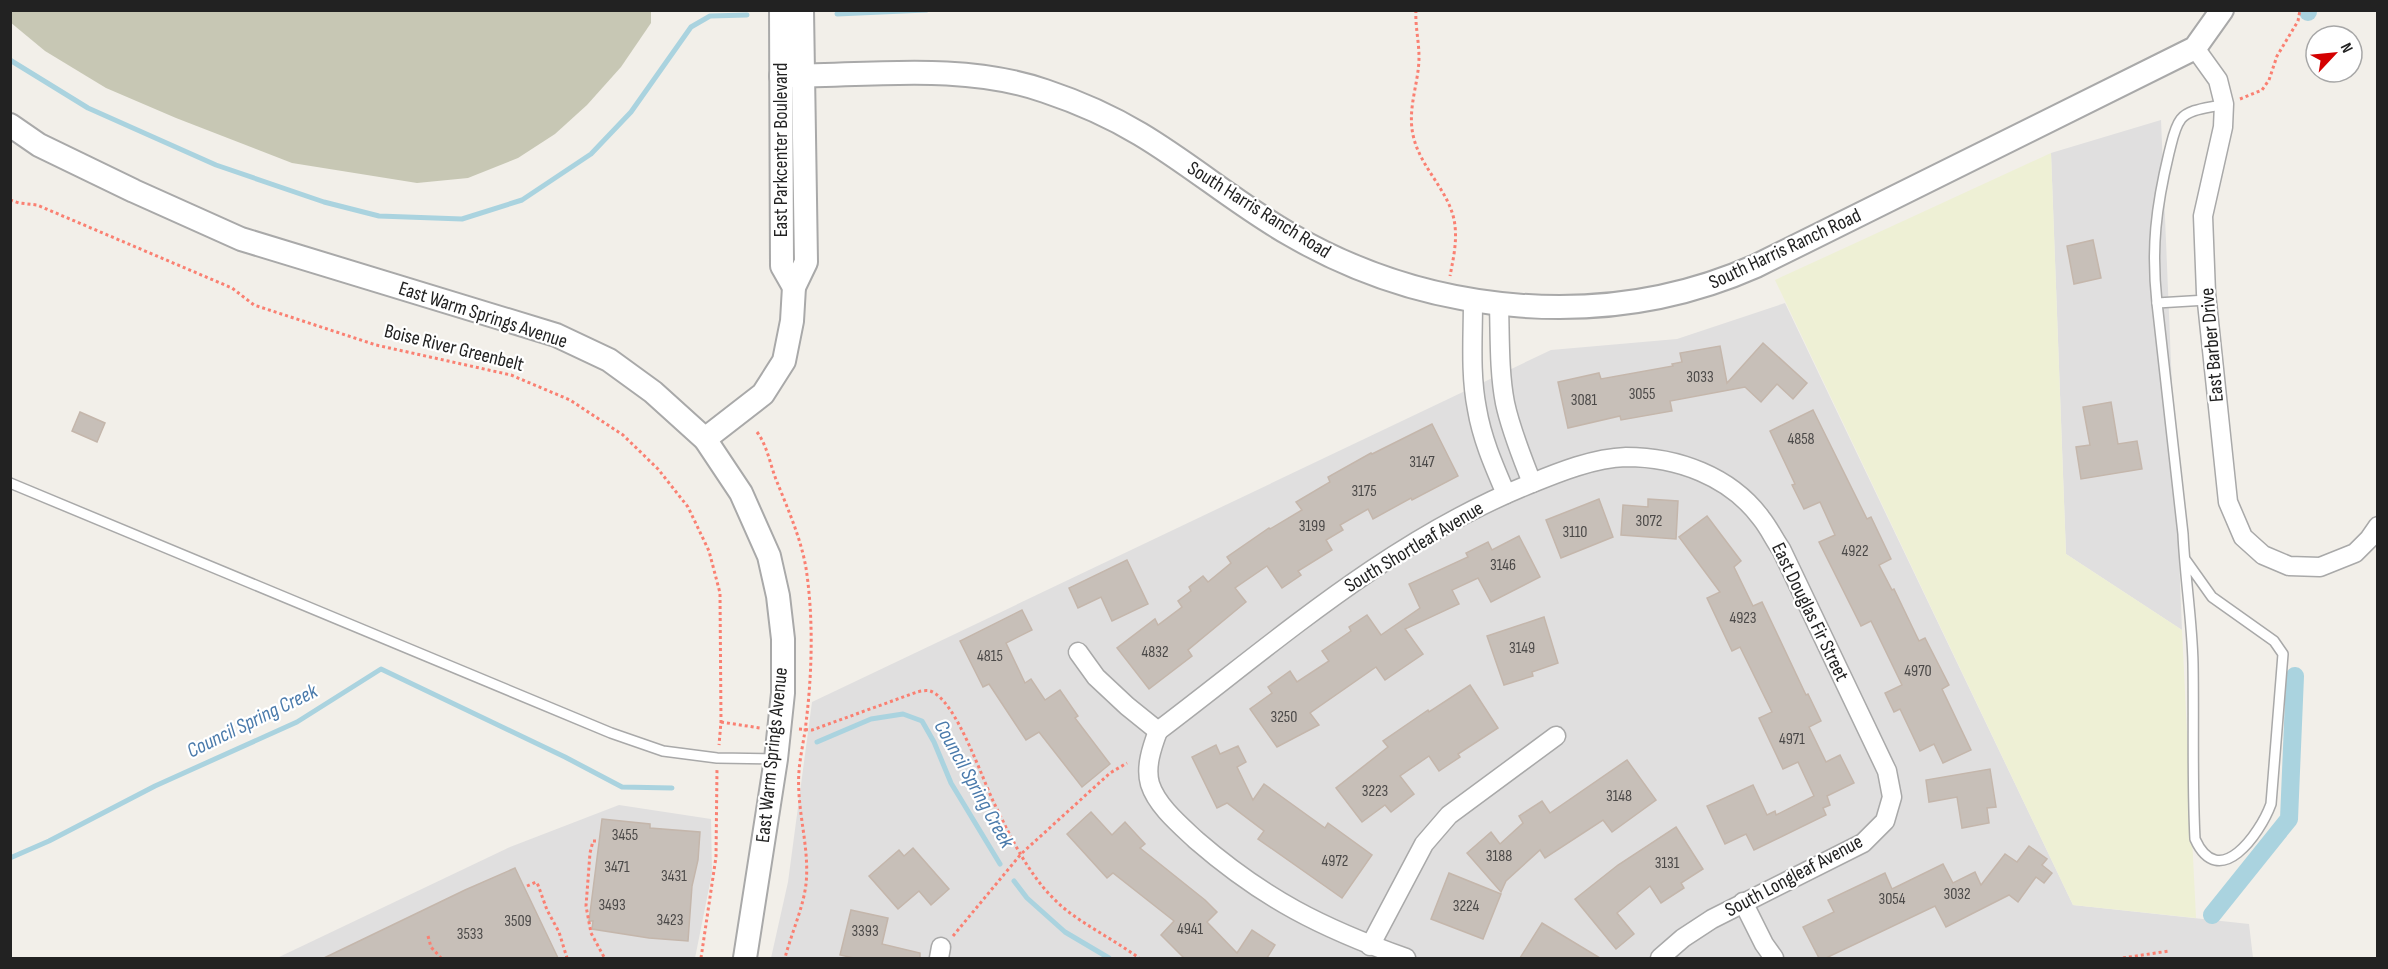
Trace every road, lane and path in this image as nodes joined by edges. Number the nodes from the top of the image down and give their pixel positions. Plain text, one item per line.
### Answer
1 (781, 10) edge
2 (802, 10) edge
3 (1416, 10) edge
4 (2223, 10) edge
5 (2301, 10) edge
6 (2195, 48) junction
7 (792, 76) junction
8 (2224, 104) junction
9 (10, 125) edge
10 (10, 200) edge
11 (1446, 295) junction
12 (2206, 300) junction
13 (1473, 301) junction
14 (2157, 303) junction
15 (1499, 305) junction
16 (705, 439) junction
17 (1707, 474) joint
18 (10, 483) edge
19 (1532, 483) junction
20 (1506, 494) junction
21 (2378, 526) edge
22 (2185, 559) junction
23 (1078, 652) dead end
24 (721, 722) junction
25 (792, 727) dead end
26 (753, 728) dead end
27 (1158, 731) junction
28 (1556, 736) dead end
29 (717, 758) junction
30 (776, 759) junction
31 (1127, 763) dead end
32 (1887, 771) joint
33 (596, 841) dead end
34 (1021, 854) junction
35 (527, 886) dead end
36 (1743, 902) junction
37 (428, 936) dead end
38 (1370, 946) junction
39 (2169, 951) dead end
40 (940, 953) edge
41 (604, 957) edge
42 (441, 958) edge
43 (567, 958) edge
44 (701, 958) edge
45 (745, 958) edge
46 (1139, 958) edge
47 (1406, 958) edge
48 (1660, 958) edge
49 (1774, 958) edge
50 (2123, 958) edge

1 - 7 street, East Parkcenter Boulevard
2 - 7 street, East Parkcenter Boulevard
3 - 11 path
4 - 6 street
5 - 8 path
6 - 8 street, East Barber Drive
6 - 15 street, South Harris Ranch Road
7 - 11 street, South Harris Ranch Road
7 - 16 street, East Parkcenter Boulevard
8 - 12 street, East Barber Drive
8 - 14 lane
9 - 16 street, East Warm Springs Avenue
10 - 24 path, Boise River Greenbelt
11 - 13 street, South Harris Ranch Road
12 - 14 lane
12 - 21 street, East Barber Drive
13 - 15 street, South Harris Ranch Road
13 - 20 street
14 - 22 lane
15 - 19 street
16 - 30 street, East Warm Springs Avenue
17 - 19 street, South Shortleaf Avenue
17 - 32 street, East Douglas Fir Street
18 - 29 lane
19 - 20 street, South Shortleaf Avenue
20 - 27 street, South Shortleaf Avenue
22 - 22 lane
23 - 27 street
24 - 26 path
24 - 29 path, Boise River Greenbelt
25 - 34 path
27 - 38 street
28 - 38 street
29 - 30 lane
29 - 44 path, Boise River Greenbelt
30 - 45 street, East Warm Springs Avenue
31 - 34 path
32 - 36 street, South Longleaf Avenue
33 - 41 path
34 - 40 path
34 - 46 path
35 - 43 path
36 - 48 street, South Longleaf Avenue
36 - 49 street
37 - 42 path
38 - 47 street
39 - 50 path

